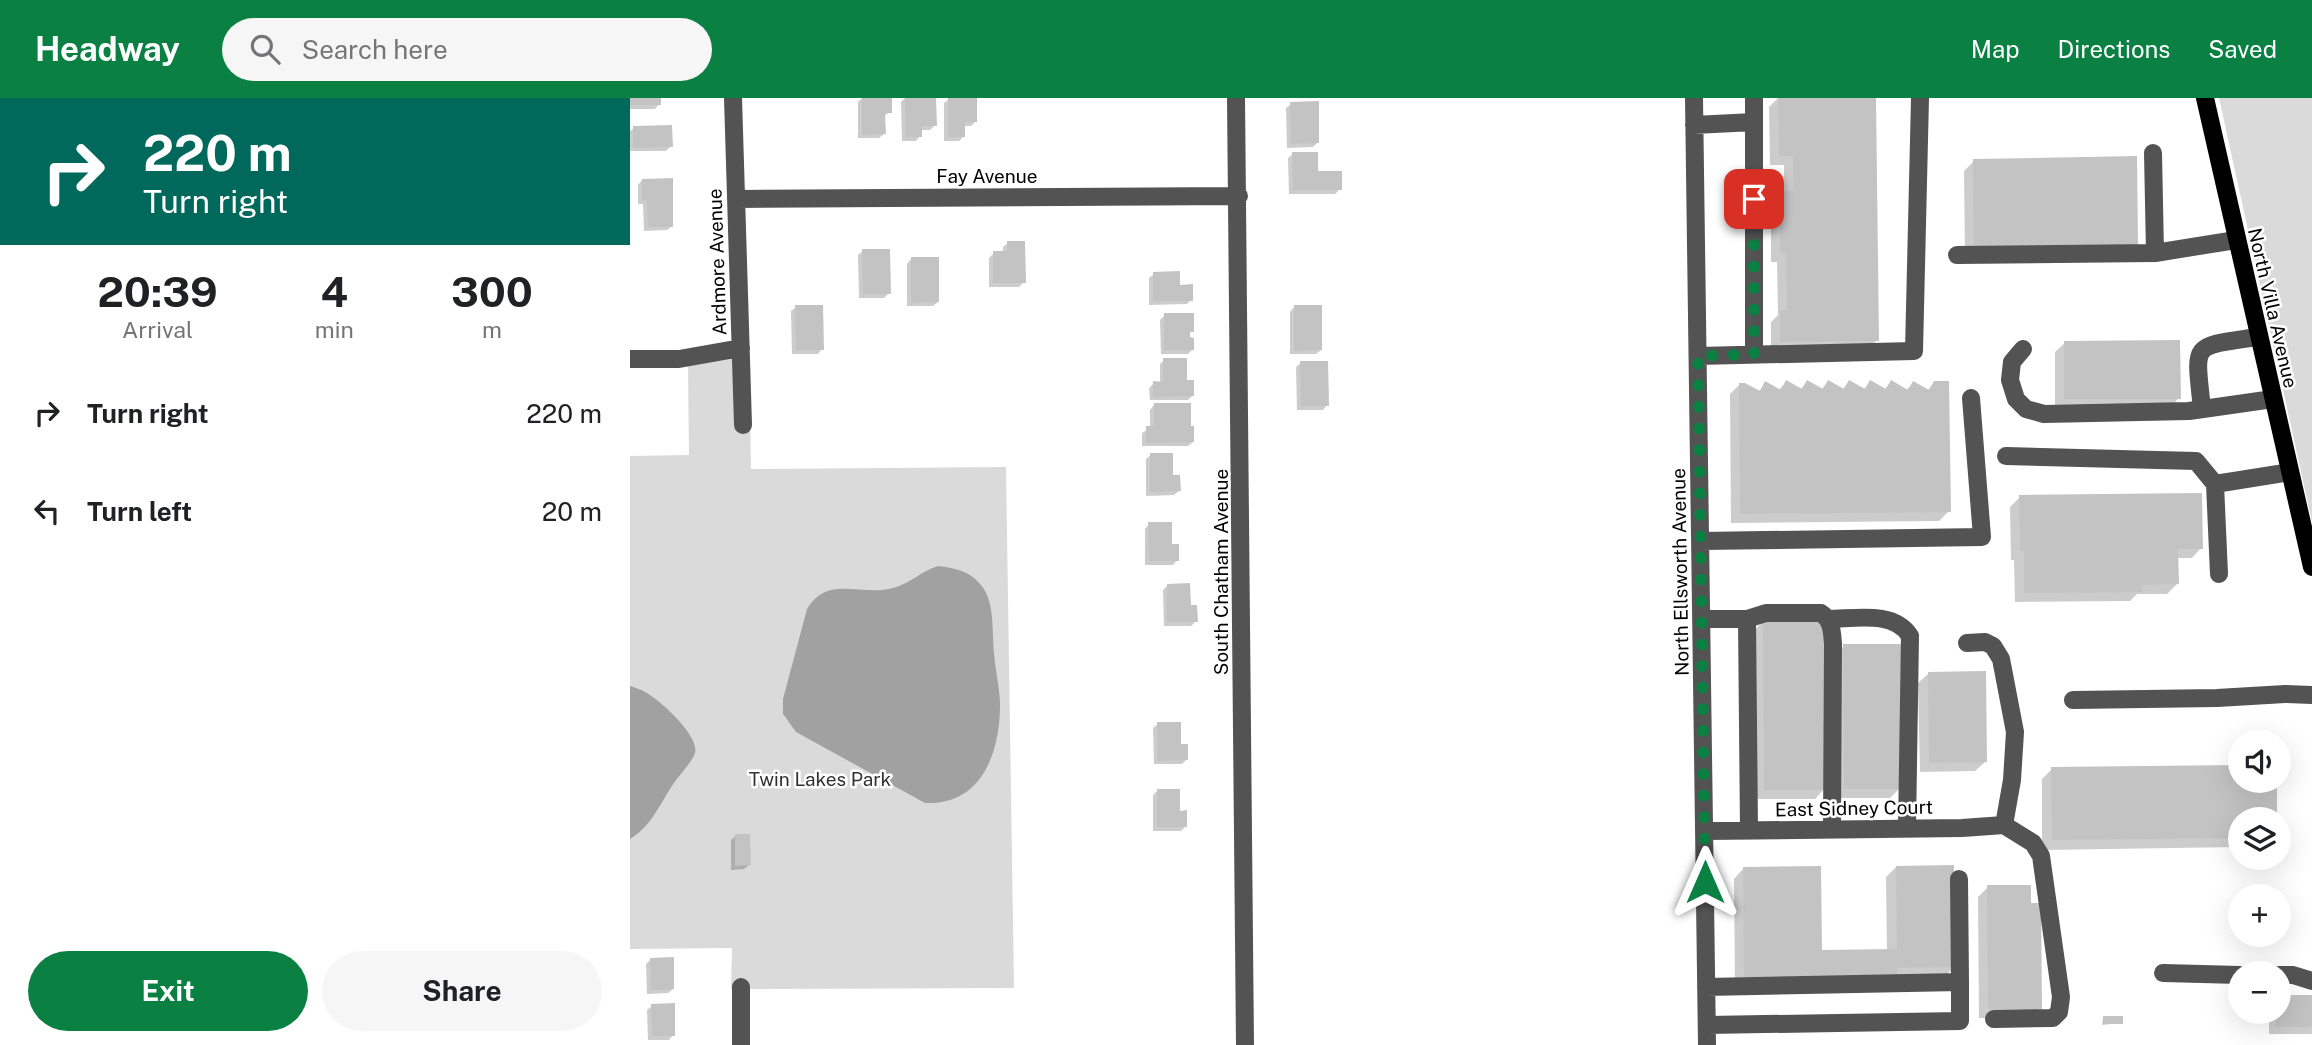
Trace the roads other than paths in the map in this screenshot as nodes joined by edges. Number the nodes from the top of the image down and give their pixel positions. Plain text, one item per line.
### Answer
1 (733, 98) edge
2 (1236, 98) edge
3 (1694, 98) edge
4 (1754, 98) edge
5 (1920, 98) edge
6 (2205, 98) edge
7 (1754, 121) junction
8 (1694, 125) junction
9 (2153, 153) dead end
10 (1239, 195) junction
11 (736, 199) junction
12 (2236, 240) junction
13 (2155, 253) junction
14 (1957, 254) dead end
15 (2258, 337) junction
16 (741, 348) junction
17 (2022, 349) dead end
18 (1754, 354) junction
19 (1698, 356) junction
20 (630, 359) edge
21 (1970, 398) dead end
22 (2273, 399) junction
23 (2202, 409) junction
24 (743, 425) dead end
25 (2006, 456) dead end
26 (2290, 472) junction
27 (2215, 484) junction
28 (1701, 541) junction
29 (2312, 567) edge
30 (2219, 574) dead end
31 (1702, 619) junction
32 (1748, 619) junction
33 (1828, 620) junction
34 (1967, 643) dead end
35 (2312, 695) edge
36 (2074, 700) dead end
37 (2004, 825) junction
38 (1907, 829) junction
39 (1749, 830) junction
40 (1832, 830) junction
41 (1705, 831) junction
42 (1959, 879) dead end
43 (2163, 973) dead end
44 (2228, 975) edge
45 (2291, 975) edge
46 (2312, 981) edge
47 (1960, 982) junction
48 (741, 987) dead end
49 (1706, 987) junction
50 (1994, 1019) dead end
51 (1707, 1025) junction
52 (741, 1045) edge
53 (1245, 1045) edge
54 (1707, 1045) edge

1 - 11 street, Ardmore Avenue
2 - 10 street, South Chatham Avenue
3 - 8 street, North Ellsworth Avenue
4 - 7 street
5 - 18 street
6 - 12 main road, North Villa Avenue
7 - 8 street
7 - 18 street
8 - 19 street, North Ellsworth Avenue
9 - 13 street
10 - 11 street, Fay Avenue
10 - 53 street, South Chatham Avenue
11 - 16 street, Ardmore Avenue
12 - 13 street
12 - 15 main road, North Villa Avenue
13 - 14 street
15 - 22 main road, North Villa Avenue
15 - 23 street
16 - 20 street
16 - 24 street, Ardmore Avenue
17 - 23 street
18 - 19 street
19 - 28 street, North Ellsworth Avenue
21 - 28 street
22 - 23 street
22 - 26 main road, North Villa Avenue
25 - 27 street
26 - 27 street
26 - 29 main road, North Villa Avenue
27 - 30 street
28 - 31 street, North Ellsworth Avenue
31 - 32 street
31 - 41 street, North Ellsworth Avenue
32 - 33 street
32 - 39 street
33 - 38 street
33 - 40 street
34 - 37 street
35 - 36 street
37 - 38 street, East Sidney Court
37 - 50 street
38 - 40 street, East Sidney Court
39 - 40 street, East Sidney Court
39 - 41 street, East Sidney Court
41 - 49 street, North Ellsworth Avenue
42 - 47 street
43 - 44 street
45 - 46 street
47 - 49 street
47 - 51 street
48 - 52 street
49 - 51 street, North Ellsworth Avenue
51 - 54 street, North Ellsworth Avenue

